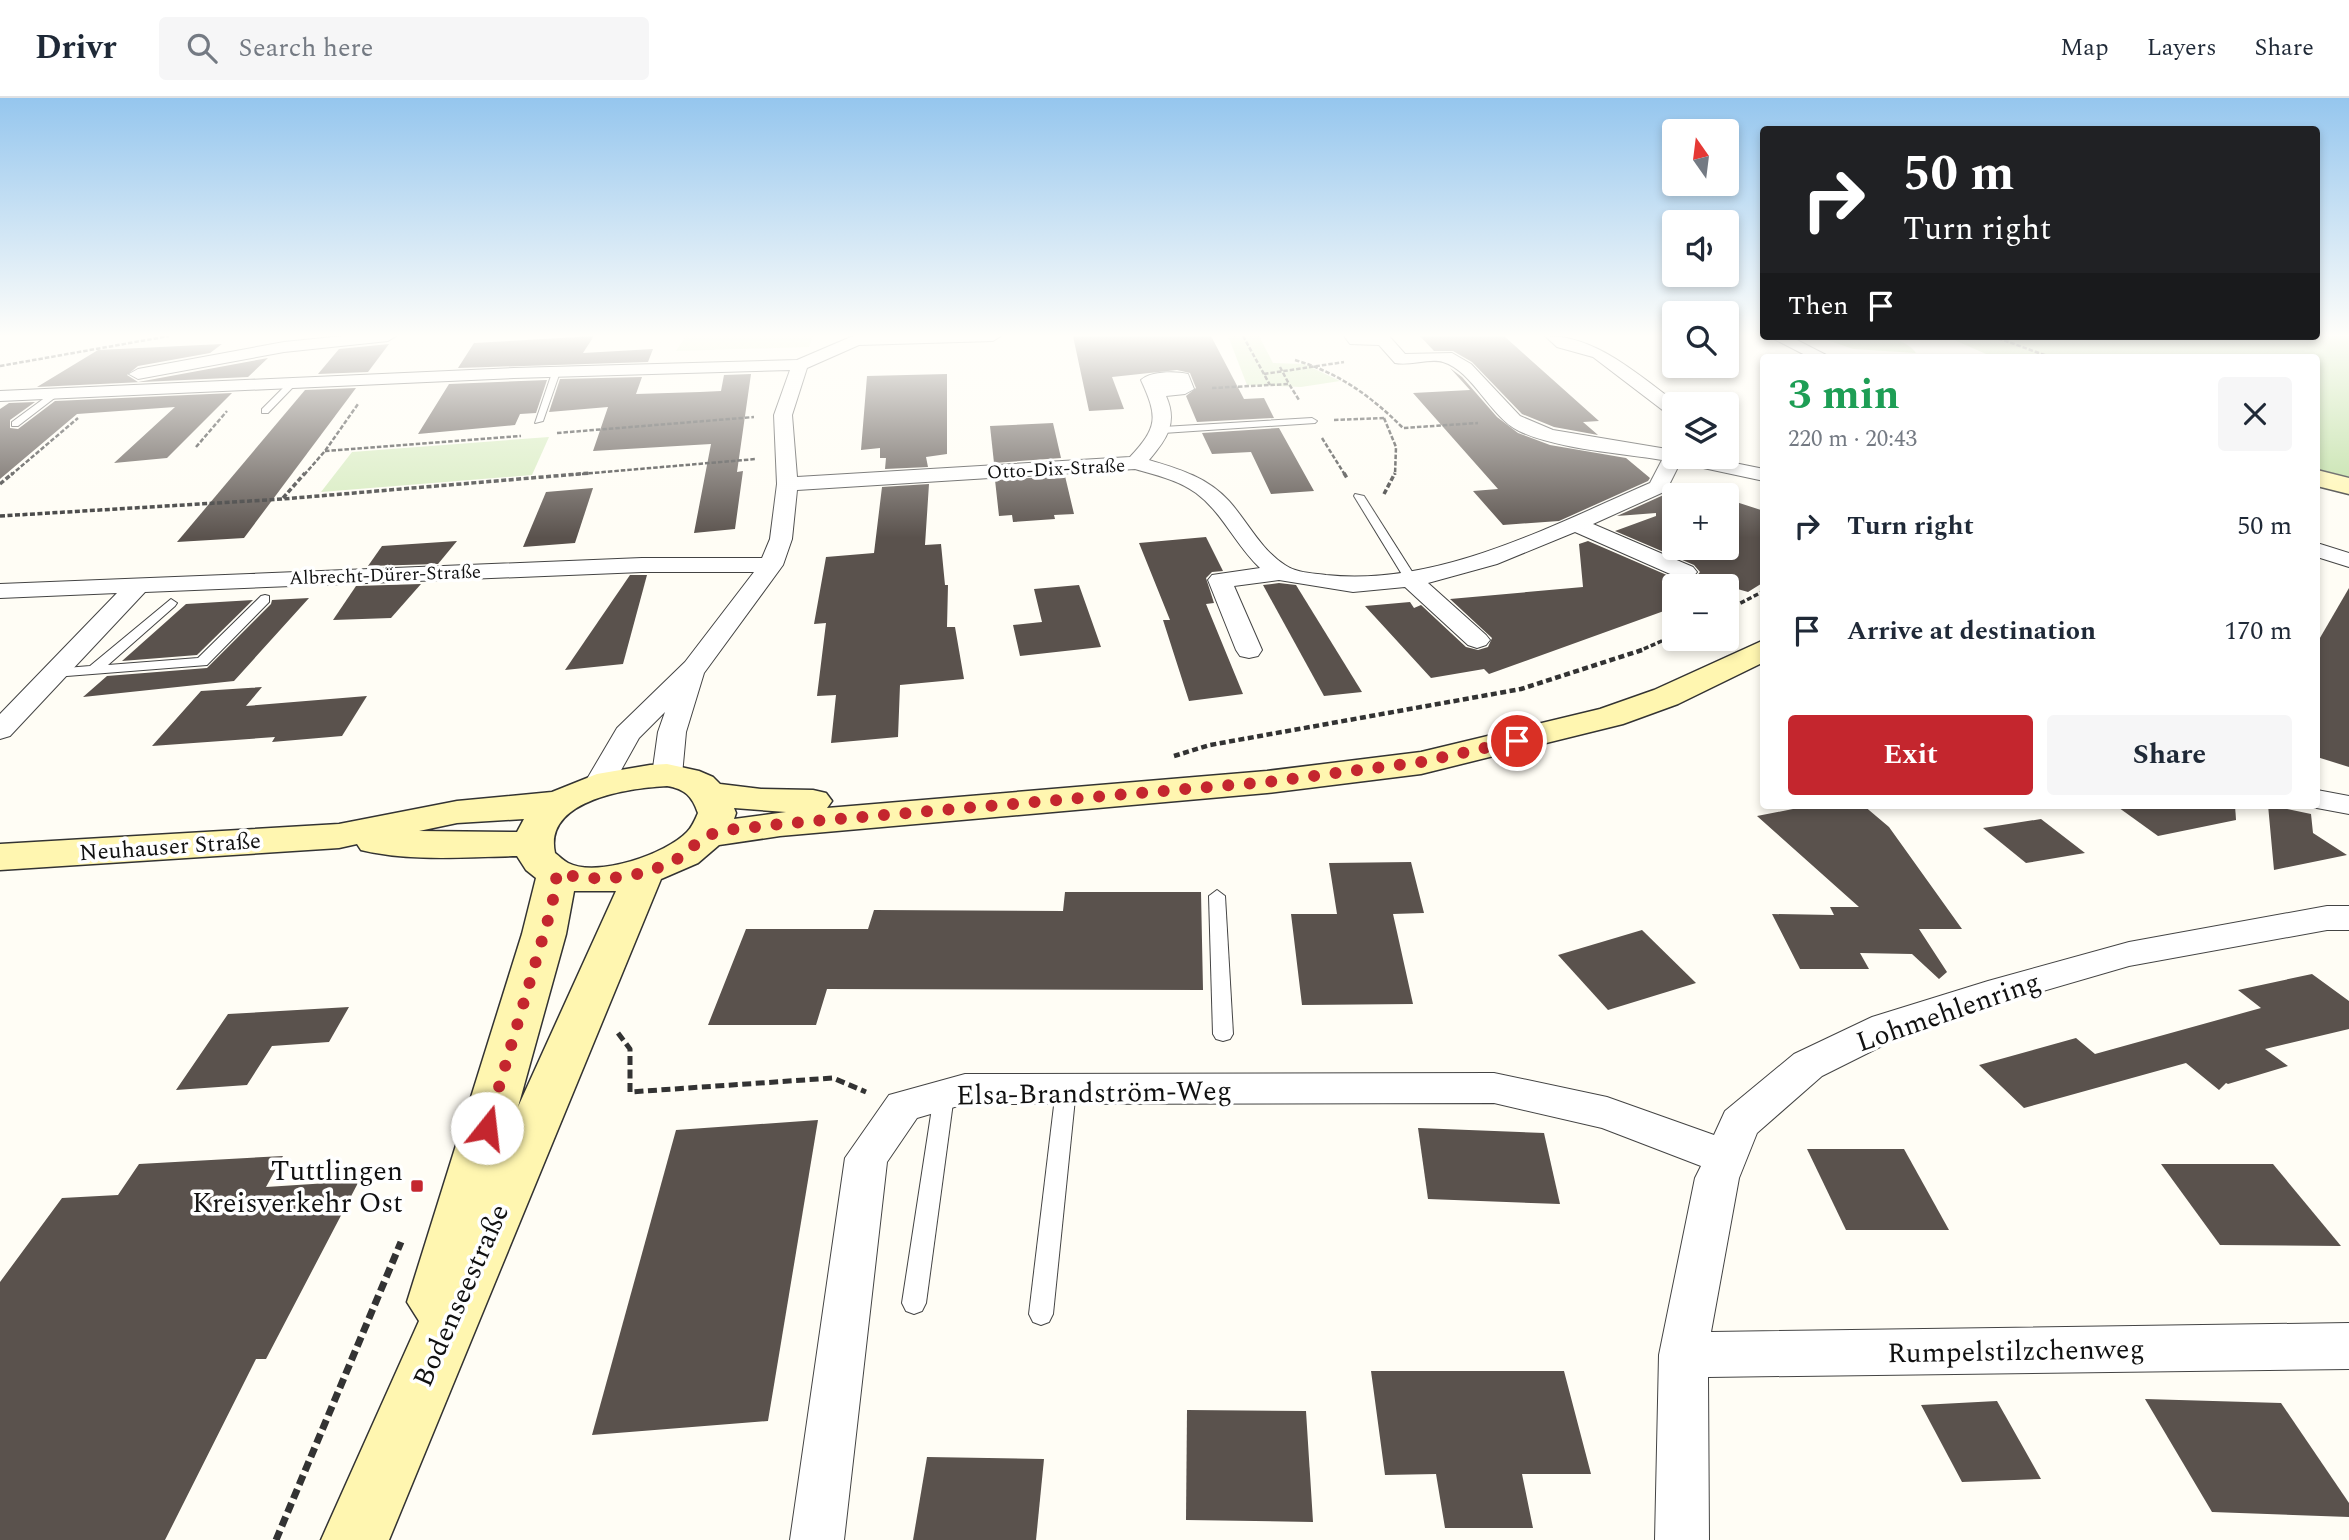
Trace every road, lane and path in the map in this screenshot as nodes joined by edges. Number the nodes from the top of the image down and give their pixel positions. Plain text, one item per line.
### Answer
1 (43, 403) edge
2 (95, 403) edge
3 (233, 403) edge
4 (273, 403) edge
5 (359, 403) edge
6 (545, 403) edge
7 (787, 403) edge
8 (1162, 403) edge
9 (1378, 403) edge
10 (1498, 403) edge
11 (265, 411) dead end
12 (1384, 418) junction
13 (1393, 418) junction
14 (1513, 420) junction
15 (538, 421) dead end
16 (1312, 421) joint
17 (15, 425) dead end
18 (1163, 430) junction
19 (196, 447) dead end
20 (1662, 453) edge
21 (786, 457) junction
22 (1136, 463) junction
23 (1668, 469) edge
24 (1737, 469) edge
25 (1760, 474) edge
26 (2320, 479) edge
27 (0, 484) edge
28 (788, 484) junction
29 (2349, 486) edge
30 (1384, 494) dead end
31 (1359, 496) dead end
32 (283, 499) junction
33 (0, 516) edge
34 (1573, 523) junction
35 (2320, 551) edge
36 (2349, 560) edge
37 (771, 565) junction
38 (1685, 572) dead end
39 (1282, 573) junction
40 (1412, 581) junction
41 (140, 584) junction
42 (0, 591) edge
43 (1760, 593) edge
44 (265, 599) dead end
45 (172, 603) dead end
46 (1739, 604) edge
47 (1477, 640) dead end
48 (1662, 641) edge
49 (1249, 650) dead end
50 (1760, 652) edge
51 (694, 668) junction
52 (94, 670) junction
53 (54, 673) junction
54 (0, 730) edge
55 (667, 775) junction
56 (599, 784) junction
57 (1148, 793) junction
58 (712, 794) junction
59 (2320, 800) edge
60 (565, 801) junction
61 (1001, 805) junction
62 (2349, 805) edge
63 (339, 835) junction
64 (707, 835) junction
65 (0, 857) edge
66 (545, 858) junction
67 (644, 873) junction
68 (1217, 896) dead end
69 (2349, 918) edge
70 (610, 1023) dead end
71 (1223, 1034) dead end
72 (1066, 1089) junction
73 (944, 1095) junction
74 (903, 1106) junction
75 (1725, 1157) junction
76 (403, 1237) dead end
77 (914, 1303) dead end
78 (1041, 1314) dead end
79 (2349, 1346) edge
80 (1684, 1354) junction
81 (392, 1448) junction
82 (276, 1540) edge
83 (355, 1540) edge
84 (817, 1540) edge
85 (1682, 1540) edge

1 - 17 lane
2 - 27 path
3 - 19 path
4 - 11 lane
5 - 32 path
6 - 15 lane
7 - 21 street
8 - 18 street
9 - 13 path
10 - 14 street
12 - 13 path
12 - 16 path
12 - 30 path
13 - 14 path
14 - 20 street
16 - 18 lane
18 - 22 street
21 - 28 street
21 - 32 path
22 - 28 street, Otto-Dix-Straße
22 - 39 street, Otto-Dix-Straße
23 - 34 street, Otto-Dix-Straße
24 - 25 street
26 - 29 street
28 - 37 street
31 - 40 lane
32 - 33 path
34 - 38 street
34 - 40 street, Otto-Dix-Straße
35 - 36 street
37 - 41 street, Albrecht-Dürer-Straße
37 - 51 street
39 - 40 street, Otto-Dix-Straße
39 - 49 street, Otto-Dix-Straße
40 - 47 street
41 - 42 street, Albrecht-Dürer-Straße
41 - 53 street
43 - 46 path
44 - 52 lane
45 - 52 lane
48 - 57 path
50 - 57 street
51 - 55 street
51 - 56 street
52 - 53 lane
53 - 54 street
55 - 56 street
55 - 58 street
56 - 60 street
57 - 61 street
58 - 61 street
58 - 64 street
59 - 62 street
60 - 63 street, Neuhauser Straße
60 - 66 street, Bodenseestraße
61 - 64 street
63 - 65 street, Neuhauser Straße
63 - 66 street, Neuhauser Straße
64 - 67 street, Neuhauser Straße
66 - 67 street, Neuhauser Straße
66 - 81 street, Bodenseestraße
67 - 81 street, Bodenseestraße
68 - 71 lane
69 - 75 street, Lohmehlenring
70 - 74 path
72 - 73 street, Elsa-Brandström-Weg
72 - 75 street, Elsa-Brandström-Weg
72 - 78 lane
73 - 74 street, Elsa-Brandström-Weg
73 - 77 lane
74 - 84 street
75 - 80 street, Lohmehlenring
76 - 82 path
79 - 80 street, Rumpelstilzchenweg
80 - 85 street, Lohmehlenring
81 - 83 street, Bodenseestraße

